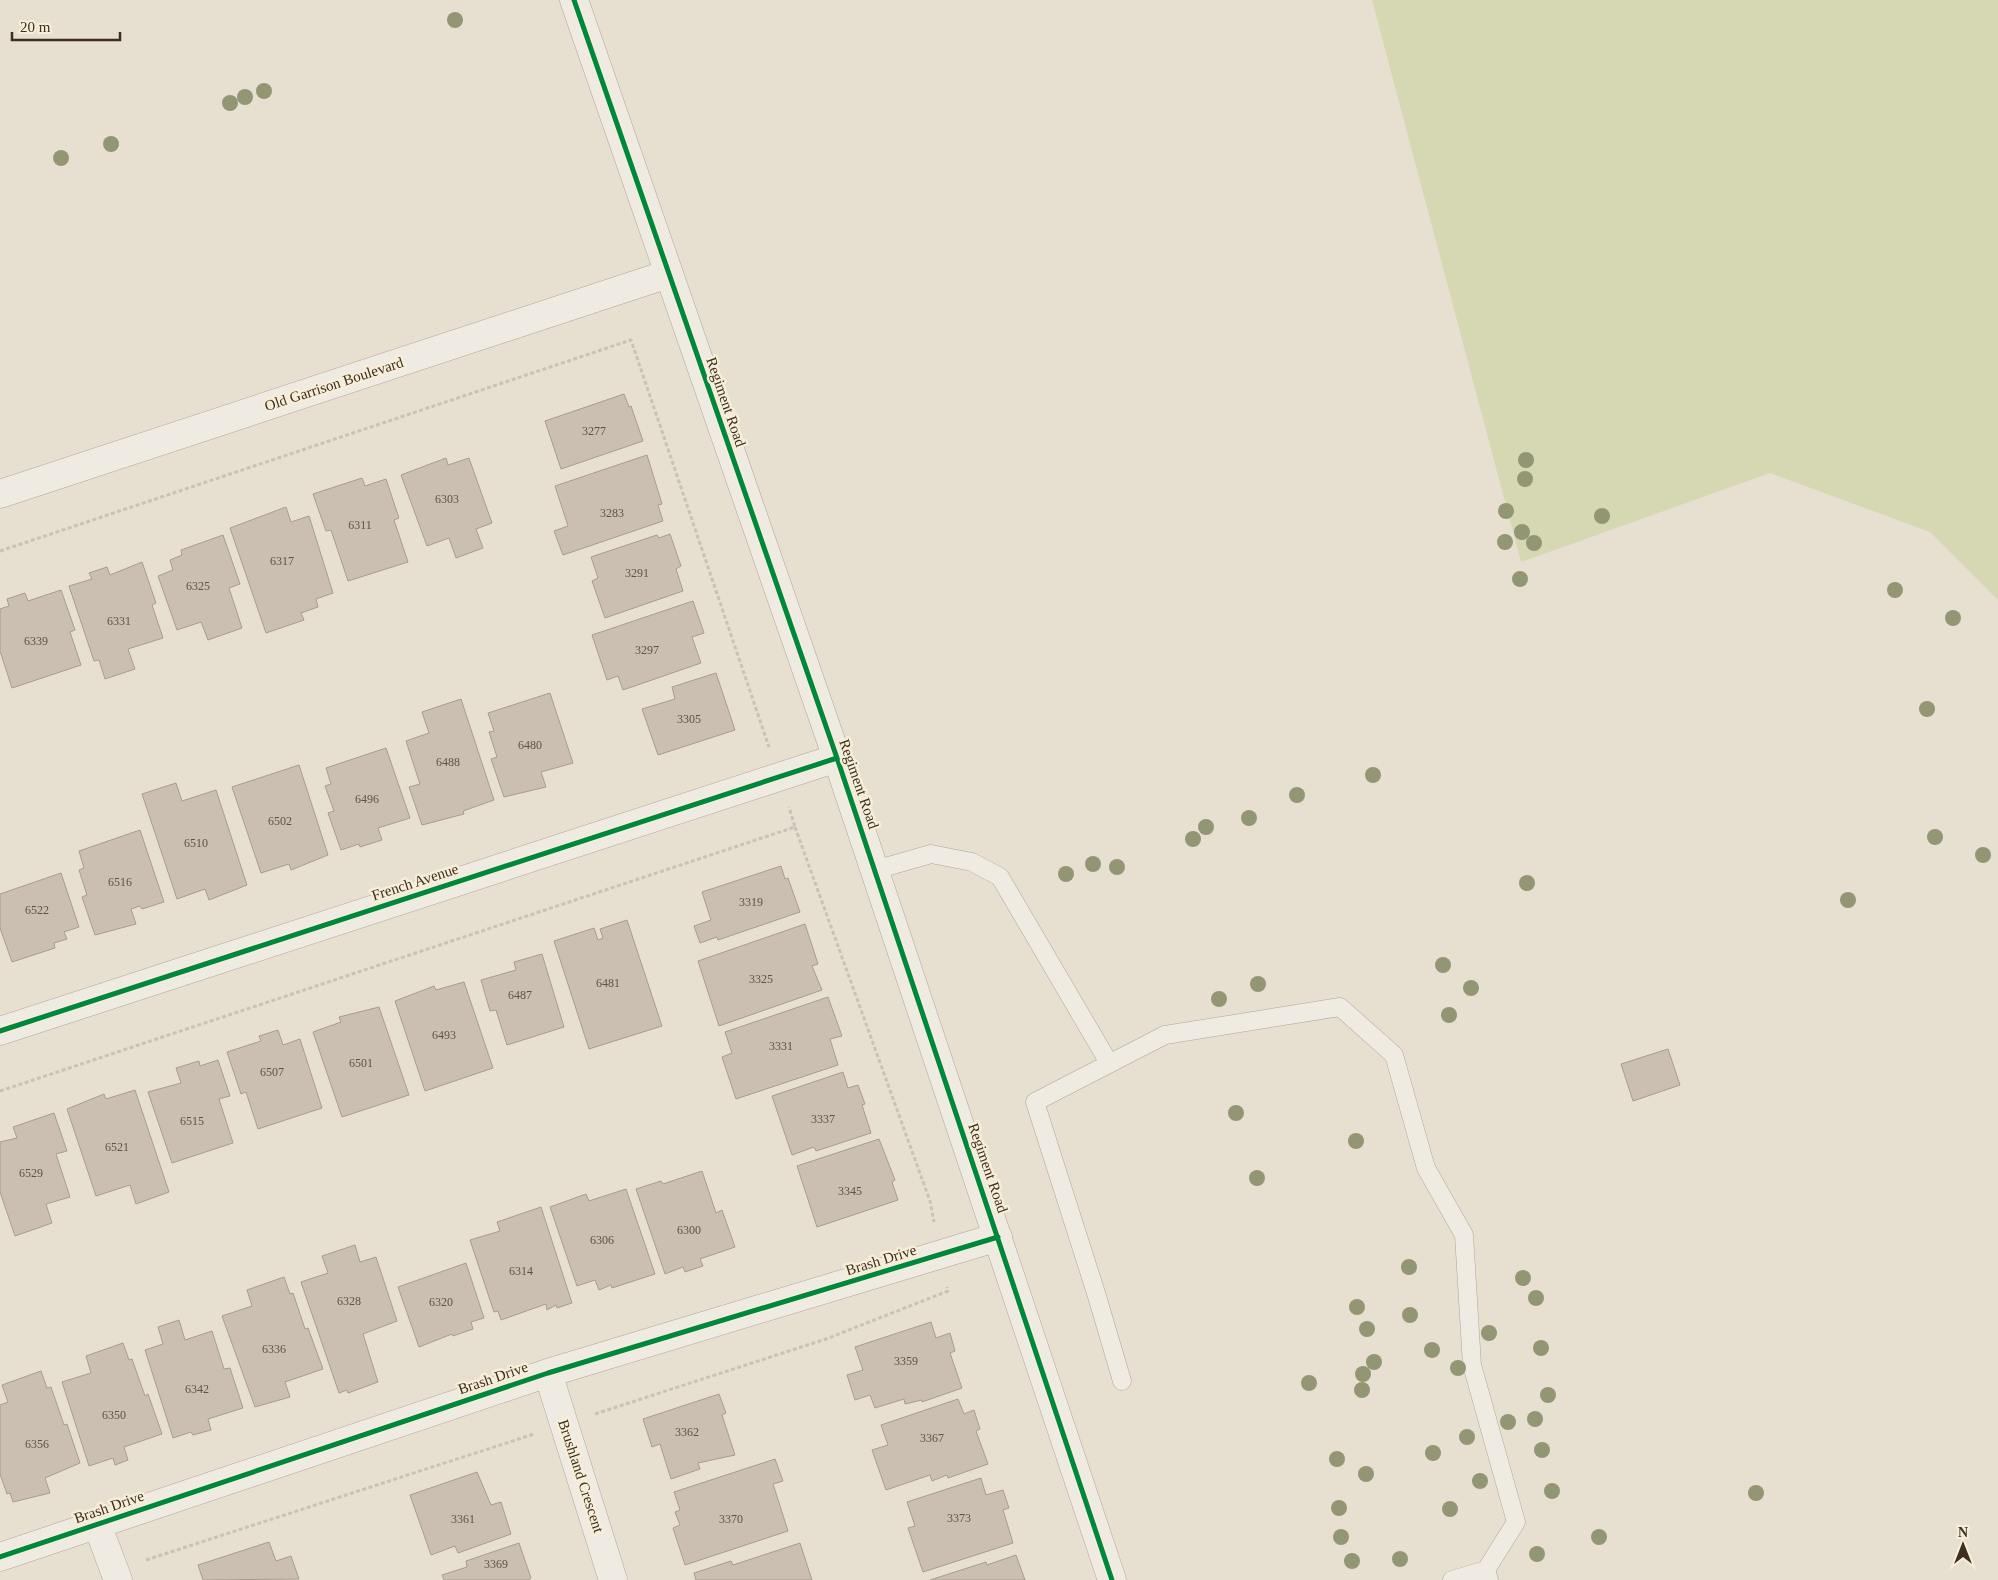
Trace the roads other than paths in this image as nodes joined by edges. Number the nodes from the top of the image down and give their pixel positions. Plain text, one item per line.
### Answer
1 (574, 0) edge
2 (668, 274) junction
3 (0, 494) edge
4 (837, 758) junction
5 (875, 870) junction
6 (0, 1031) edge
7 (1109, 1062) junction
8 (998, 1237) junction
9 (548, 1373) junction
10 (1122, 1381) dead end
11 (97, 1524) junction
12 (0, 1557) edge
13 (1488, 1575) edge
14 (118, 1580) edge
15 (614, 1580) edge
16 (1112, 1580) edge
17 (1452, 1580) edge

1 - 2 street, Regiment Road
2 - 3 street, Old Garrison Boulevard
2 - 4 street, Regiment Road
4 - 5 street, Regiment Road
4 - 6 street, French Avenue
5 - 7 lane
5 - 8 street, Regiment Road
7 - 10 lane
7 - 13 lane
8 - 9 street, Brash Drive
8 - 16 street, Regiment Road
9 - 11 street, Brash Drive
9 - 15 street, Brushland Crescent
11 - 12 street, Brash Drive
11 - 14 street
13 - 17 lane

